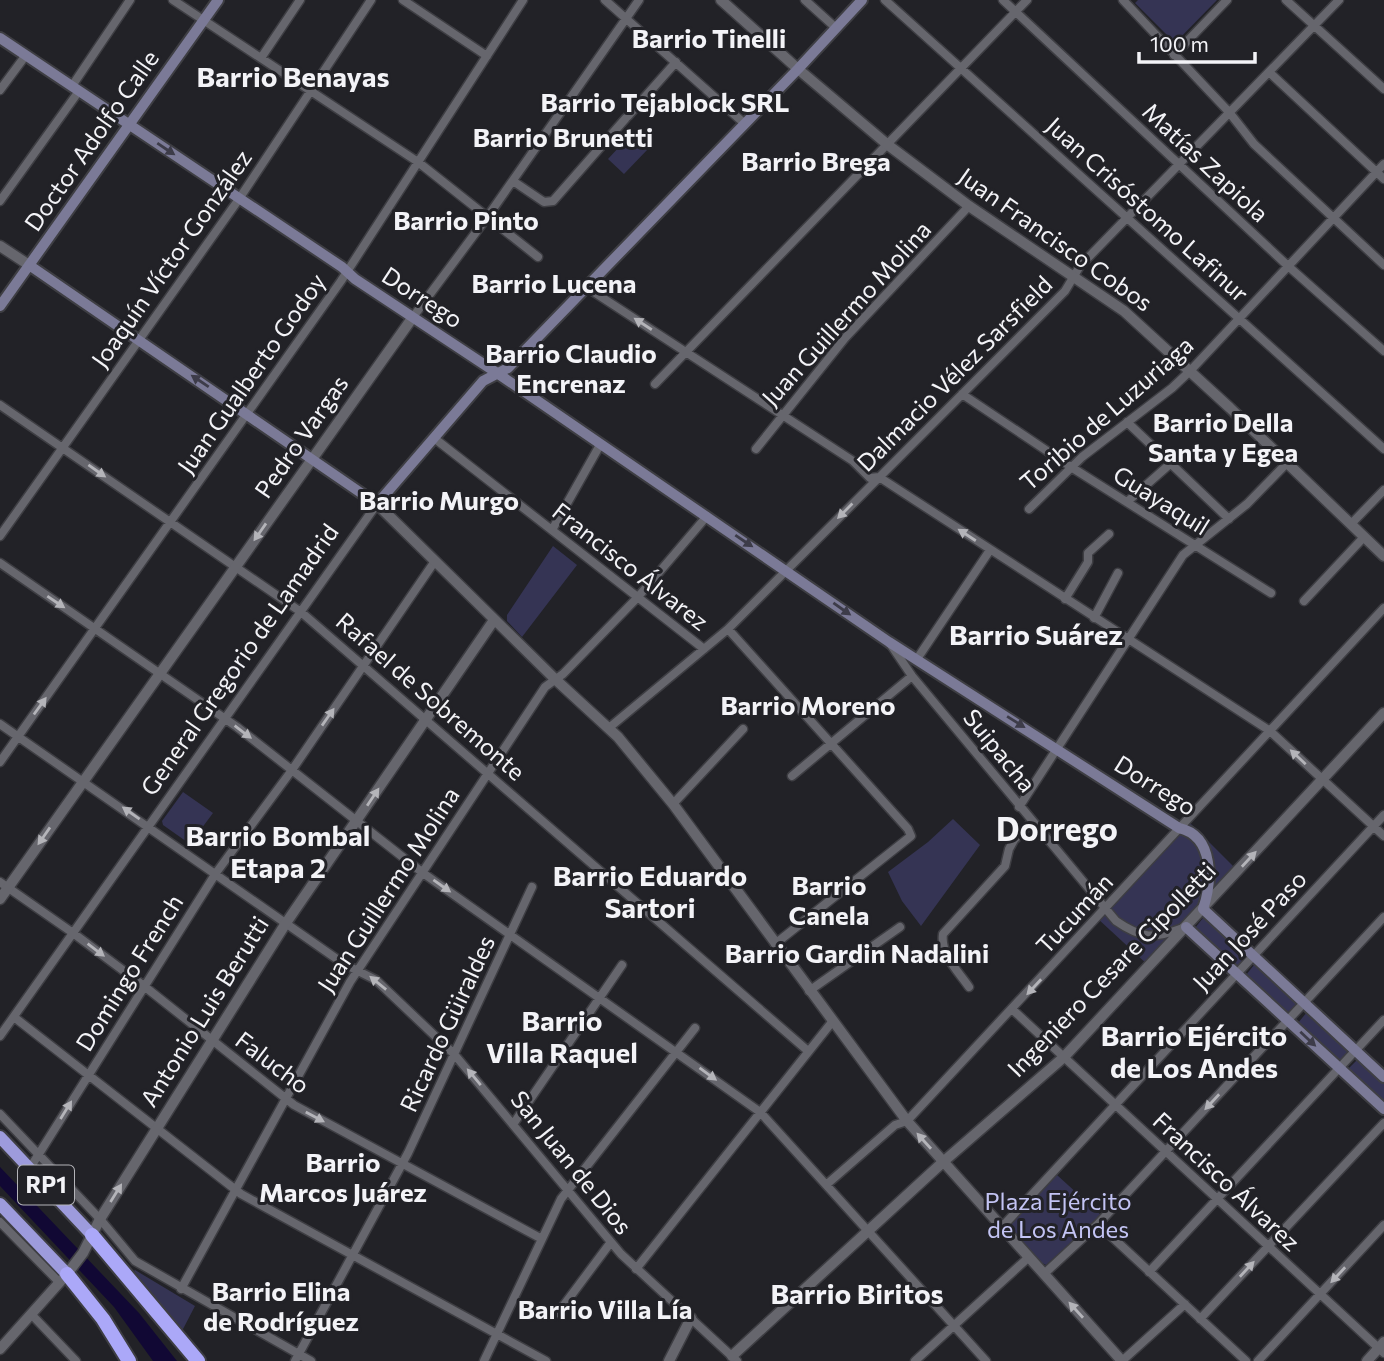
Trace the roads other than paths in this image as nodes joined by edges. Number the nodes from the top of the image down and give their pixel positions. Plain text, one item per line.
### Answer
1 (130, 0) edge
2 (173, 0) edge
3 (218, 0) edge
4 (300, 0) edge
5 (371, 0) edge
6 (403, 0) edge
7 (523, 0) edge
8 (605, 0) edge
9 (639, 0) edge
10 (721, 0) edge
11 (805, 0) edge
12 (862, 0) edge
13 (885, 0) edge
14 (1003, 0) edge
15 (1027, 0) edge
16 (1124, 0) edge
17 (1227, 0) edge
18 (1286, 0) edge
19 (1339, 0) edge
20 (1016, 12) junction
21 (626, 18) junction
22 (204, 20) junction
23 (1315, 25) junction
24 (836, 28) junction
25 (0, 38) edge
26 (26, 55) junction
27 (1174, 55) junction
28 (487, 56) junction
29 (261, 58) junction
30 (676, 62) junction
31 (962, 68) junction
32 (798, 69) junction
33 (1269, 72) junction
34 (76, 88) junction
35 (1384, 89) edge
36 (0, 90) edge
37 (311, 91) junction
38 (1229, 113) junction
39 (745, 124) junction
40 (129, 125) junction
41 (888, 145) junction
42 (418, 162) junction
43 (1179, 164) junction
44 (1384, 164) edge
45 (1377, 172) junction
46 (1384, 179) edge
47 (513, 181) junction
48 (239, 199) junction
49 (0, 201) edge
50 (969, 206) junction
51 (488, 216) junction
52 (1127, 218) junction
53 (1333, 218) junction
54 (0, 246) edge
55 (538, 257) dead end
56 (29, 265) junction
57 (1384, 265) edge
58 (1287, 267) junction
59 (347, 272) junction
60 (1075, 277) junction
61 (586, 287) junction
62 (0, 306) edge
63 (413, 317) junction
64 (1239, 318) junction
65 (139, 340) junction
66 (1384, 351) edge
67 (687, 352) junction
68 (1190, 371) junction
69 (497, 373) junction
70 (655, 384) dead end
71 (962, 394) junction
72 (0, 405) edge
73 (247, 413) junction
74 (782, 415) junction
75 (1127, 422) junction
76 (434, 438) junction
77 (600, 444) junction
78 (63, 447) junction
79 (756, 449) dead end
80 (1384, 449) edge
81 (313, 458) junction
82 (1287, 463) junction
83 (1170, 464) junction
84 (1071, 467) junction
85 (879, 477) junction
86 (1384, 490) edge
87 (1127, 502) junction
88 (377, 504) junction
89 (1029, 509) dead end
90 (707, 516) junction
91 (1228, 519) junction
92 (171, 522) junction
93 (1351, 524) junction
94 (552, 530) junction
95 (1109, 534) dead end
96 (0, 536) edge
97 (1364, 537) junction
98 (1195, 544) junction
99 (990, 550) junction
100 (1384, 556) edge
101 (435, 561) junction
102 (0, 563) edge
103 (236, 566) junction
104 (786, 570) junction
105 (1118, 573) dead end
106 (1271, 593) dead end
107 (638, 597) junction
108 (1065, 599) junction
109 (1304, 601) dead end
110 (1384, 608) edge
111 (301, 612) junction
112 (1094, 618) junction
113 (494, 620) junction
114 (95, 628) junction
115 (728, 629) junction
116 (1128, 639) junction
117 (889, 642) junction
118 (704, 649) junction
119 (917, 659) junction
120 (364, 664) junction
121 (160, 673) junction
122 (912, 676) junction
123 (555, 679) junction
124 (1384, 713) edge
125 (426, 718) junction
126 (225, 719) junction
127 (0, 724) edge
128 (610, 727) junction
129 (743, 729) dead end
130 (1270, 731) junction
131 (18, 736) junction
132 (831, 743) junction
133 (1057, 748) junction
134 (0, 762) edge
135 (292, 770) junction
136 (488, 773) junction
137 (792, 776) dead end
138 (1322, 779) junction
139 (83, 780) junction
140 (673, 804) junction
141 (1019, 807) junction
142 (1384, 815) edge
143 (357, 821) junction
144 (1032, 822) junction
145 (149, 826) junction
146 (1373, 827) junction
147 (1180, 828) junction
148 (1384, 836) edge
149 (216, 873) junction
150 (423, 873) junction
151 (4, 885) edge
152 (532, 887) dead end
153 (0, 899) edge
154 (1105, 909) junction
155 (1203, 909) junction
156 (1384, 917) edge
157 (286, 923) junction
158 (900, 927) dead end
159 (1186, 927) junction
160 (73, 933) junction
161 (511, 934) junction
162 (775, 944) junction
163 (1254, 956) junction
164 (622, 965) dead end
165 (358, 971) junction
166 (1238, 974) junction
167 (144, 986) junction
168 (970, 987) dead end
169 (809, 991) junction
170 (600, 997) junction
171 (1304, 1002) junction
172 (1013, 1010) junction
173 (14, 1017) junction
174 (1288, 1020) junction
175 (1384, 1020) edge
176 (832, 1022) junction
177 (695, 1028) dead end
178 (0, 1036) edge
179 (211, 1040) junction
180 (808, 1051) junction
181 (1356, 1051) junction
182 (677, 1052) junction
183 (454, 1054) junction
184 (1064, 1057) junction
185 (1340, 1068) junction
186 (89, 1074) junction
187 (1384, 1077) edge
188 (284, 1099) junction
189 (1115, 1105) junction
190 (1384, 1109) edge
191 (760, 1112) junction
192 (0, 1114) edge
193 (906, 1121) junction
194 (514, 1123) junction
195 (1384, 1123) edge
196 (157, 1128) junction
197 (0, 1137) edge
198 (1166, 1152) junction
199 (38, 1154) junction
200 (943, 1162) junction
201 (403, 1163) junction
202 (30, 1168) junction
203 (826, 1185) junction
204 (568, 1189) junction
205 (236, 1190) junction
206 (1217, 1199) junction
207 (0, 1204) edge
208 (100, 1219) junction
209 (0, 1222) edge
210 (1098, 1224) junction
211 (1384, 1225) edge
212 (1002, 1227) junction
213 (868, 1231) junction
214 (92, 1235) junction
215 (542, 1239) junction
216 (611, 1242) junction
217 (1268, 1247) junction
218 (353, 1255) junction
219 (1029, 1257) junction
220 (73, 1266) junction
221 (636, 1269) junction
222 (1149, 1272) junction
223 (1044, 1274) junction
224 (181, 1289) junction
225 (1320, 1295) junction
226 (1185, 1304) junction
227 (558, 1313) dead end
228 (32, 1314) junction
229 (691, 1318) junction
230 (1200, 1319) junction
231 (954, 1325) junction
232 (497, 1334) junction
233 (1382, 1348) edge
234 (0, 1349) edge
235 (297, 1358) edge
236 (734, 1359) edge
237 (76, 1361) edge
238 (128, 1361) edge
239 (198, 1361) edge
240 (311, 1361) edge
241 (484, 1361) edge
242 (546, 1361) edge
243 (669, 1361) edge
244 (915, 1361) edge
245 (986, 1361) edge
246 (1122, 1361) edge
247 (1247, 1361) edge
248 (1258, 1361) edge
249 (1367, 1361) edge

1 - 34 street
2 - 22 street
3 - 22 main road, Doctor Adolfo Calle
4 - 29 street
5 - 37 street, Joaquín Víctor González
6 - 28 street
7 - 28 street, Juan Gualberto Godoy
8 - 21 street
9 - 21 street, Pedro Vargas
10 - 32 street, Juan Francisco Cobos
11 - 24 street
12 - 24 main road, General Gregorio de Lamadrid
13 - 31 street, Juan Crisóstomo Lafinur
14 - 20 street, Matías Zapiola
15 - 20 street
16 - 27 street
17 - 27 street
18 - 23 street
19 - 23 street, Dalmacio Vélez Sarsfield
20 - 31 street
20 - 43 street, Matías Zapiola
21 - 30 street
21 - 47 street, Pedro Vargas
22 - 29 street
22 - 40 main road, Doctor Adolfo Calle
23 - 33 street, Dalmacio Vélez Sarsfield
23 - 35 street
24 - 32 main road, General Gregorio de Lamadrid
25 - 26 main road, Dorrego
26 - 34 main road, Dorrego
26 - 36 street
27 - 38 street
28 - 42 street, Juan Gualberto Godoy
29 - 37 street
30 - 39 street
30 - 47 street
31 - 41 street
31 - 52 street, Juan Crisóstomo Lafinur
32 - 39 main road, General Gregorio de Lamadrid
32 - 41 street, Juan Francisco Cobos
33 - 38 street, Dalmacio Vélez Sarsfield
33 - 45 street
34 - 40 main road, Dorrego
34 - 49 street
37 - 42 street
37 - 48 street, Joaquín Víctor González
38 - 43 street, Dalmacio Vélez Sarsfield
38 - 53 street
39 - 61 main road, General Gregorio de Lamadrid
40 -> 48 main road, Dorrego
40 - 56 main road, Doctor Adolfo Calle
41 - 50 street, Juan Francisco Cobos
41 - 67 street
42 - 51 street
42 - 59 street, Juan Gualberto Godoy
43 - 52 street, Dalmacio Vélez Sarsfield
43 - 58 street, Matías Zapiola
44 - 45 street, Toribio de Luzuriaga
45 - 46 street
45 - 53 street, Toribio de Luzuriaga
47 - 51 street, Pedro Vargas
48 - 59 main road, Dorrego
48 - 65 street, Joaquín Víctor González
50 - 60 street, Juan Francisco Cobos
50 - 74 street, Juan Guillermo Molina
51 - 55 street
51 - 63 street, Pedro Vargas
52 - 60 street, Dalmacio Vélez Sarsfield
52 - 64 street, Juan Crisóstomo Lafinur
53 - 57 street
53 - 58 street, Toribio de Luzuriaga
54 - 56 street
56 - 62 main road, Doctor Adolfo Calle
56 - 65 main road
58 - 64 street, Toribio de Luzuriaga
58 - 66 street, Matías Zapiola
59 - 63 main road, Dorrego
59 - 73 street, Juan Gualberto Godoy
60 - 68 street, Juan Francisco Cobos
60 - 71 street, Dalmacio Vélez Sarsfield
67 -> 61 street
61 - 69 main road, General Gregorio de Lamadrid
63 - 69 main road, Dorrego
63 - 81 street, Pedro Vargas
64 - 68 street, Toribio de Luzuriaga
64 - 80 street, Juan Crisóstomo Lafinur
73 -> 65 main road
65 - 78 street, Joaquín Víctor González
67 - 70 street
67 - 74 street
68 - 75 street, Toribio de Luzuriaga
68 - 82 street, Juan Francisco Cobos
69 - 76 main road, General Gregorio de Lamadrid
69 - 77 main road, Dorrego
71 - 84 street, Guayaquil
71 - 85 street, Dalmacio Vélez Sarsfield
72 - 78 street, Rafael de Sobremonte
73 - 81 main road
73 - 92 street, Juan Gualberto Godoy
74 - 79 street, Juan Guillermo Molina
74 - 85 street
75 - 83 street
75 - 84 street, Toribio de Luzuriaga
76 - 88 main road, General Gregorio de Lamadrid
76 - 94 street, Francisco Álvarez
77 - 90 main road, Dorrego
77 - 94 street
78 -> 92 street, Rafael de Sobremonte
78 - 96 street, Joaquín Víctor González
81 - 88 main road
81 -> 103 street, Pedro Vargas
82 - 91 street
82 - 93 street, Juan Francisco Cobos
83 - 87 street
83 - 91 street
84 - 87 street, Guayaquil
84 - 89 street, Toribio de Luzuriaga
99 -> 85 street
85 -> 104 street, Dalmacio Vélez Sarsfield
86 - 93 street
87 - 98 street, Guayaquil
88 - 101 street
88 - 111 street, General Gregorio de Lamadrid
90 -> 104 main road, Dorrego
90 - 107 street, Juan Guillermo Molina
91 - 98 street
92 - 103 street, Rafael de Sobremonte
92 - 114 street, Juan Gualberto Godoy
93 - 97 street, Juan Francisco Cobos
94 - 107 street, Francisco Álvarez
95 - 108 street
97 - 100 street, Juan Francisco Cobos
97 - 109 street
98 - 106 street, Guayaquil
98 - 116 street
99 - 108 street
99 - 119 street
101 - 113 street
101 - 120 street, Domingo French
102 -> 114 street
103 - 111 street, Rafael de Sobremonte
103 - 121 street, Pedro Vargas
104 - 115 street, Dalmacio Vélez Sarsfield
104 -> 117 main road, Dorrego
105 - 112 street
107 - 118 street, Francisco Álvarez
107 - 123 street, Juan Guillermo Molina
108 - 112 street
110 - 130 street, Tucumán
111 - 120 street, Rafael de Sobremonte
111 - 126 street, General Gregorio de Lamadrid
112 - 116 street
113 - 123 street
113 - 125 street, Antonio Luis Berutti
114 - 121 street
131 -> 114 street, Juan Gualberto Godoy
115 - 118 street, Dalmacio Vélez Sarsfield
115 - 132 street, Francisco Álvarez
116 - 130 street
116 - 133 street
117 - 119 main road, Dorrego
117 - 122 street, Dorrego
118 - 128 street, Dalmacio Vélez Sarsfield
119 -> 133 main road, Dorrego
120 - 125 street, Rafael de Sobremonte
135 -> 120 street, Domingo French
121 - 126 street
121 - 139 street, Pedro Vargas
122 - 132 street
122 - 141 street, Suipacha
123 - 128 street
123 - 136 street, Juan Guillermo Molina
124 - 138 street, Ingeniero Cesare Cipolletti
125 - 136 street, Rafael de Sobremonte
143 -> 125 street, Antonio Luis Berutti
126 -> 135 street
126 - 145 street, General Gregorio de Lamadrid
127 - 131 street, San Juan de Dios
128 - 140 street
129 - 140 street
138 -> 130 street
130 - 147 street, Tucumán
131 - 134 street, Juan Gualberto Godoy
131 - 139 street, San Juan de Dios
132 - 137 street
132 - 162 street, Francisco Álvarez
133 - 141 street
133 - 147 main road, Dorrego
135 - 143 street
135 - 149 street, Domingo French
136 - 150 street, Juan Guillermo Molina
136 - 180 street, Rafael de Sobremonte
138 - 146 street
155 -> 138 street, Ingeniero Cesare Cipolletti
145 -> 139 street, San Juan de Dios
139 -> 151 street, Pedro Vargas
140 - 162 street
141 - 144 street, Suipacha
142 - 146 street, Juan José Paso
143 - 150 street
143 - 157 street, Antonio Luis Berutti
144 - 154 street, Suipacha
144 - 168 street
145 - 149 street, San Juan de Dios
145 - 160 street, General Gregorio de Lamadrid
146 - 148 street
146 - 163 street, Juan José Paso
147 - 154 street, Tucumán
147 - 155 main road, Dorrego
149 - 157 street, San Juan de Dios
149 - 167 street, Domingo French
150 -> 161 street
150 - 165 street, Juan Guillermo Molina
151 - 153 street, Pedro Vargas
151 - 160 street, Falucho
152 - 161 street, Ricardo Güiraldes
154 - 159 street, Suipacha
154 -> 172 street, Tucumán
155 - 159 street, Ingeniero Cesare Cipolletti
155 - 163 main road
156 - 171 street
157 - 165 street, San Juan de Dios
157 - 179 street, Antonio Luis Berutti
158 - 169 street
159 - 166 main road
159 - 184 street, Ingeniero Cesare Cipolletti
160 -> 167 street, Falucho
160 - 173 street, General Gregorio de Lamadrid
161 - 170 street
161 - 183 street, Ricardo Güiraldes
162 - 169 street
163 - 166 street, Juan José Paso
163 - 171 main road
164 - 170 street
183 -> 165 street, San Juan de Dios
165 - 188 street, Juan Guillermo Molina
166 - 174 main road
166 - 189 street, Juan José Paso
167 - 179 street, Falucho
167 - 186 street, Domingo French
169 - 176 street
170 - 182 street
170 - 194 street
171 - 174 street
171 - 181 main road
172 - 184 street, Francisco Álvarez
172 - 193 street, Tucumán
173 - 178 street, General Gregorio de Lamadrid
173 - 186 street
174 -> 185 main road
174 -> 198 street
175 - 181 street
176 - 180 street
176 - 193 street
177 - 182 street
179 - 188 street, Falucho
179 - 196 street, Antonio Luis Berutti
180 - 191 street
181 - 185 street
181 - 187 main road
182 -> 191 street
182 - 204 street
194 -> 183 street, San Juan de Dios
183 - 201 street, Ricardo Güiraldes
184 - 189 street, Francisco Álvarez
184 - 200 street, Ingeniero Cesare Cipolletti
185 - 190 main road
185 - 206 street
186 - 196 street
199 -> 186 street, Domingo French
188 -> 201 street, Falucho
188 - 205 street, Juan Guillermo Molina
189 - 198 street, Francisco Álvarez
189 - 212 street, Juan José Paso
191 - 203 street
191 - 221 street
192 - 199 street
200 -> 193 street
193 - 203 street, Tucumán
194 - 204 street, San Juan de Dios
195 - 217 street
196 - 205 street
208 -> 196 street, Antonio Luis Berutti
197 - 202 highway, RP1
198 - 206 street, Francisco Álvarez
198 - 210 street
199 - 202 street, Domingo French
199 - 208 street
200 - 212 street
200 - 213 street, Ingeniero Cesare Cipolletti
201 - 215 street, Falucho
201 - 218 street, Ricardo Güiraldes
202 - 214 highway, RP1
203 - 213 street
204 - 215 street
204 - 216 street, San Juan de Dios
205 - 218 street
205 - 224 street, Juan Guillermo Molina
206 - 217 street, Francisco Álvarez
206 - 222 street
207 - 220 highway, RP1
208 - 214 street, Antonio Luis Berutti
208 - 224 street
209 - 220 street
210 - 222 street
210 - 223 street
211 -> 225 street
212 - 219 street
213 - 231 street
213 - 236 street, Ingeniero Cesare Cipolletti
214 - 220 street, Antonio Luis Berutti
214 - 239 highway, RP1
215 - 232 street
216 - 221 street, San Juan de Dios
216 - 227 street
217 - 225 street, Francisco Álvarez
230 -> 217 street
218 - 232 street
218 - 235 street, Ricardo Güiraldes
219 - 223 street
219 - 231 street
220 - 228 street, Antonio Luis Berutti
220 - 238 highway, RP1
221 - 229 street, San Juan de Dios
222 - 226 street
246 -> 223 street
224 - 235 street
225 - 233 street, Francisco Álvarez
225 - 248 street
226 - 230 street
226 - 246 street
228 - 234 street, Antonio Luis Berutti
228 - 237 street
229 - 236 street, San Juan de Dios
229 - 243 street
230 - 247 street
231 - 244 street
231 - 245 street
232 - 241 street
232 - 242 street
233 - 249 street
235 - 240 street

